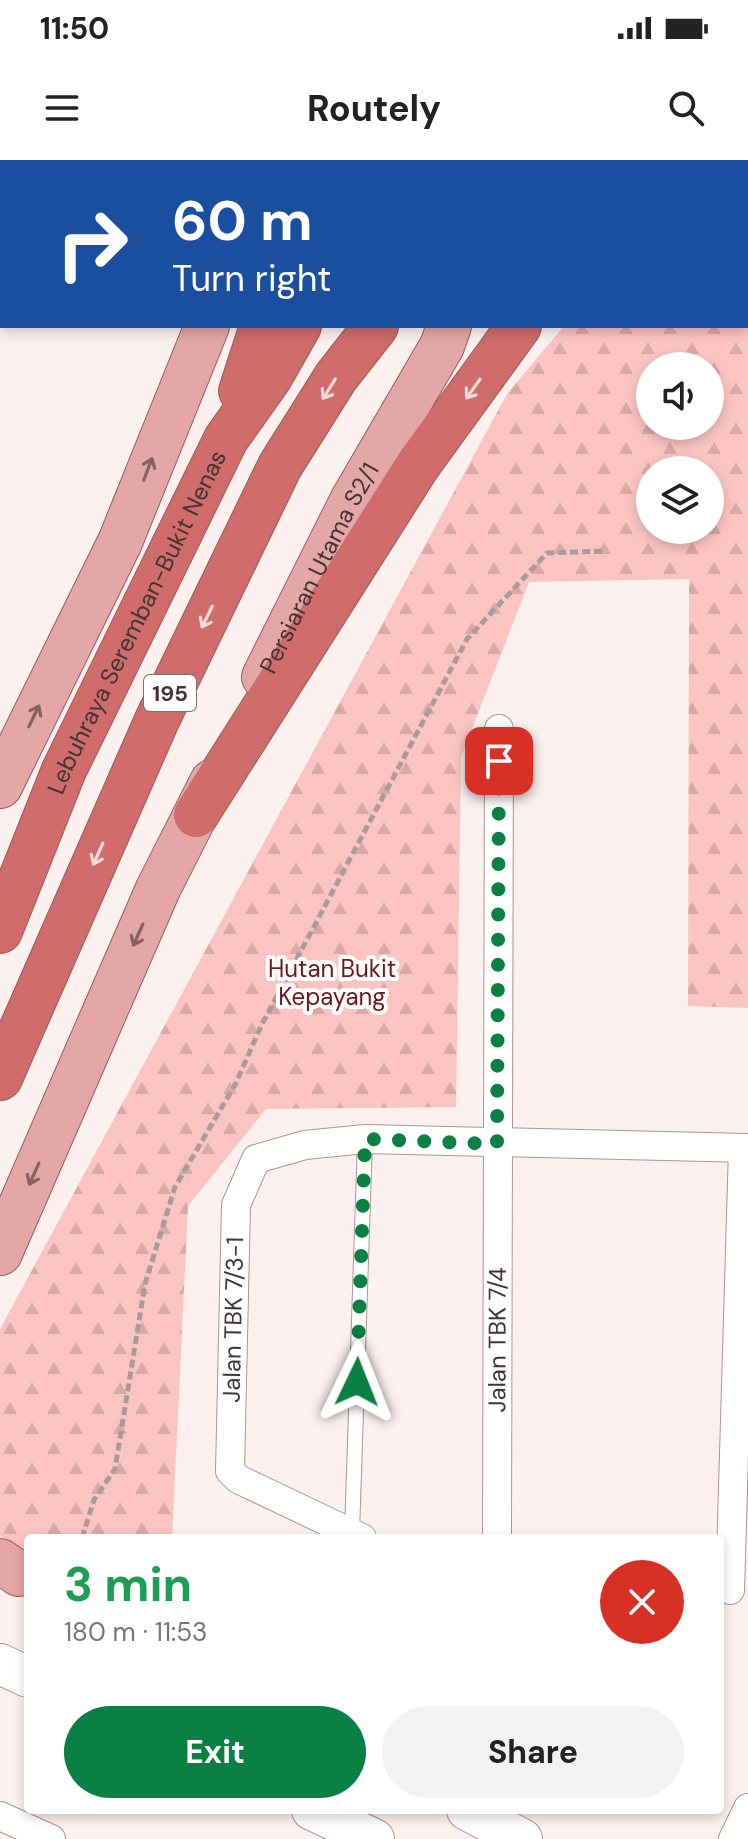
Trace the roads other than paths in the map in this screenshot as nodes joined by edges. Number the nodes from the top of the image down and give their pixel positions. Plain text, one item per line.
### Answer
1 (188, 328) edge
2 (206, 328) edge
3 (261, 328) edge
4 (298, 328) edge
5 (374, 328) edge
6 (448, 328) edge
7 (518, 328) edge
8 (180, 388) junction
9 (226, 439) junction
10 (499, 729) dead end
11 (0, 786) edge
12 (196, 815) junction
13 (0, 931) edge
14 (0, 1078) edge
15 (365, 1139) junction
16 (497, 1144) junction
17 (745, 1148) edge
18 (0, 1253) edge
19 (743, 1288) edge
20 (742, 1393) edge
21 (353, 1534) edge
22 (357, 1534) edge
23 (497, 1534) edge
24 (733, 1594) edge
25 (0, 1664) edge
26 (24, 1675) edge
27 (748, 1808) edge
28 (321, 1814) edge
29 (475, 1814) edge
30 (0, 1816) edge
31 (51, 1839) edge
32 (374, 1839) edge
33 (522, 1839) edge
34 (733, 1839) edge

1 - 8 street
2 - 8 main road
3 - 9 highway
4 - 9 highway, Lebuhraya Seremban-Bukit Nenas / 195
5 -> 14 highway, 195
6 - 12 main road, Persiaran Utama S2/1
7 -> 12 highway
11 -> 8 main road
9 - 13 highway, Lebuhraya Seremban-Bukit Nenas / 195
10 - 16 street, Jalan TBK 7/4
12 -> 18 main road, Persiaran Utama S2/1
15 - 16 street
15 - 21 street, Jalan TBK 7/3-1
15 - 22 lane
16 - 17 street
16 - 23 street, Jalan TBK 7/4
17 - 19 street
19 - 20 street
20 - 24 street
25 - 26 street
27 - 34 street
28 - 32 street
29 - 33 street
30 - 31 street

